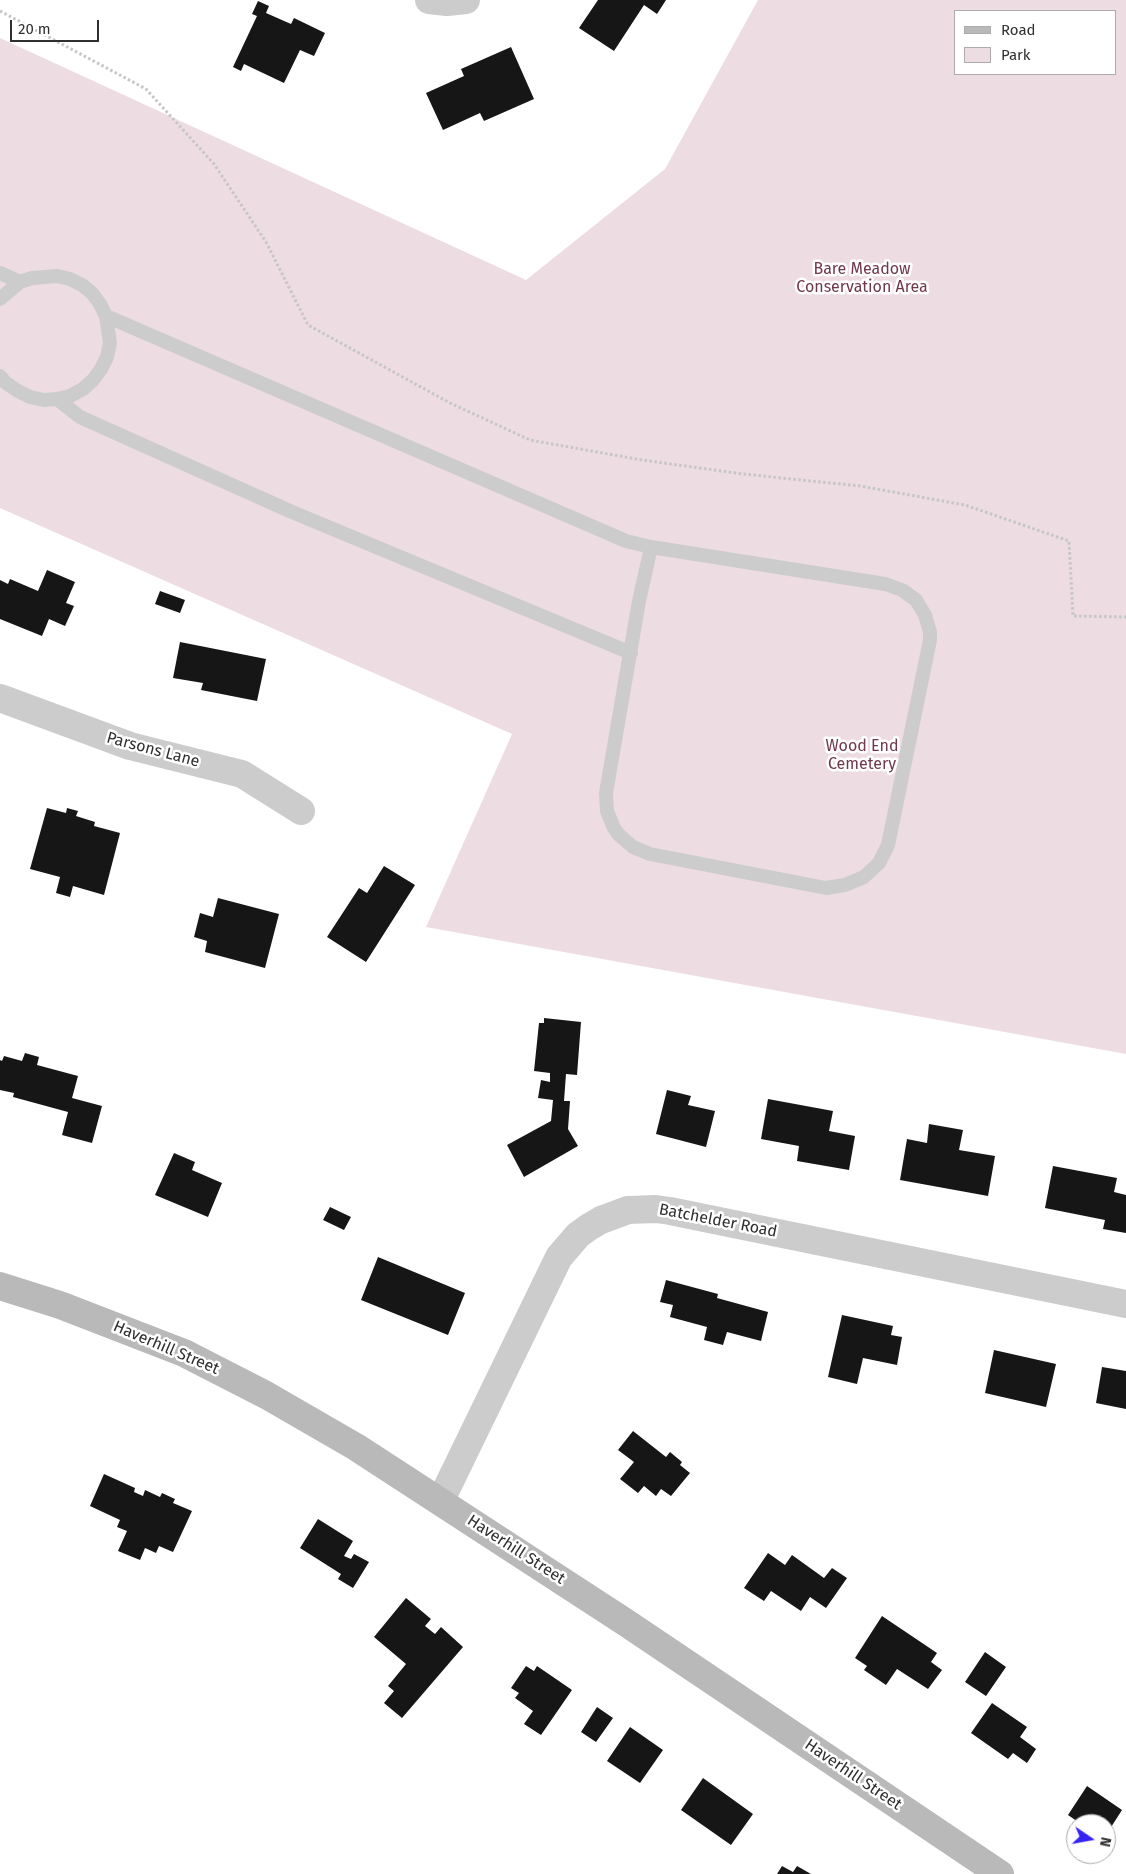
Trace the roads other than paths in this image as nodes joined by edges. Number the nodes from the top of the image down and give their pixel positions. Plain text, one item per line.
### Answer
1 (429, 0) edge
2 (466, 0) edge
3 (0, 273) edge
4 (20, 282) junction
5 (0, 299) edge
6 (106, 316) junction
7 (0, 376) edge
8 (57, 399) junction
9 (651, 548) junction
10 (631, 653) junction
11 (0, 698) edge
12 (301, 811) dead end
13 (0, 1286) edge
14 (1126, 1304) edge
15 (441, 1500) junction
16 (1000, 1874) edge

1 - 2 street
3 - 4 lane
4 - 5 lane
4 - 6 lane
6 - 8 lane
6 - 9 lane
7 - 8 lane
8 - 10 lane
9 - 10 lane
9 - 10 lane
11 - 12 street, Parsons Lane
13 - 15 main road, Haverhill Street
14 - 15 street, Batchelder Road
15 - 16 main road, Haverhill Street

